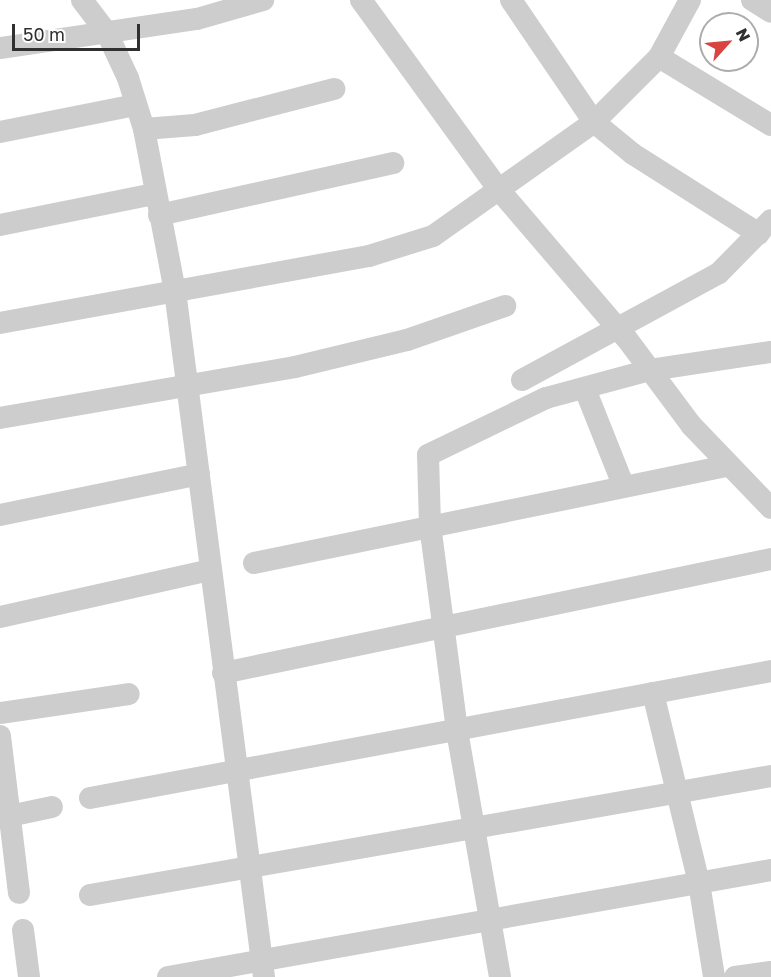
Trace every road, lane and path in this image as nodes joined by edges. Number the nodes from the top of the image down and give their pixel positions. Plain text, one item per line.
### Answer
1 (82, 0) edge
2 (263, 0) edge
3 (361, 0) edge
4 (511, 0) edge
5 (752, 0) edge
6 (679, 6) edge
7 (771, 12) edge
8 (107, 33) junction
9 (0, 48) edge
10 (659, 57) junction
11 (334, 89) dead end
12 (135, 105) junction
13 (594, 122) junction
14 (771, 125) edge
15 (144, 129) junction
16 (0, 132) edge
17 (393, 163) dead end
18 (500, 191) junction
19 (156, 205) junction
20 (0, 225) edge
21 (765, 227) edge
22 (175, 291) junction
23 (504, 306) dead end
24 (0, 323) edge
25 (621, 333) junction
26 (771, 352) edge
27 (647, 365) junction
28 (522, 380) dead end
29 (184, 388) junction
30 (585, 388) junction
31 (0, 418) edge
32 (726, 466) junction
33 (199, 474) junction
34 (624, 487) junction
35 (771, 508) edge
36 (0, 515) edge
37 (430, 526) junction
38 (771, 559) edge
39 (254, 563) dead end
40 (211, 570) junction
41 (0, 617) edge
42 (444, 631) junction
43 (223, 666) junction
44 (771, 672) edge
45 (653, 693) junction
46 (129, 694) dead end
47 (0, 713) edge
48 (457, 730) junction
49 (0, 736) edge
50 (237, 771) junction
51 (771, 776) edge
52 (677, 792) junction
53 (90, 798) dead end
54 (52, 807) dead end
55 (5, 817) edge
56 (476, 826) junction
57 (249, 863) junction
58 (771, 870) edge
59 (699, 883) junction
60 (19, 893) dead end
61 (90, 895) dead end
62 (493, 919) junction
63 (23, 930) dead end
64 (263, 968) edge
65 (771, 972) edge
66 (29, 977) edge
67 (168, 977) edge
68 (500, 977) edge
69 (714, 977) edge
70 (735, 977) edge

1 - 8 street
2 - 8 street
3 - 18 street
4 - 13 street
5 - 7 street
6 - 10 street
8 - 9 street
8 - 12 street
10 - 13 street
10 - 14 street
11 - 15 street
12 - 15 street
12 - 16 street
13 - 18 street
13 - 21 street
15 - 19 street
17 - 19 street
18 - 22 street
18 - 25 street
19 - 20 street
19 - 22 street
21 - 25 street
22 - 24 street
22 - 29 street
23 - 29 street
25 - 27 street
25 - 28 street
26 - 27 street
27 - 30 street
27 - 32 street
29 - 31 street
29 - 33 street
30 - 34 street
30 - 37 street
32 - 34 street
32 - 35 street
33 - 36 street
33 - 40 street
34 - 37 street
37 - 39 street
37 - 42 street
38 - 42 street
40 - 41 street
40 - 43 street
42 - 43 street
42 - 48 street
43 - 50 street
44 - 45 street
45 - 48 street
45 - 52 street
46 - 47 street
48 - 50 street
48 - 56 street
49 - 55 street
50 - 53 street
50 - 57 street
51 - 52 street
52 - 56 street
52 - 59 street
54 - 55 street
55 - 60 street
56 - 57 street
56 - 62 street
57 - 61 street
57 - 64 street
58 - 59 street
59 - 62 street
59 - 69 street
62 - 64 street
62 - 68 street
63 - 66 street
64 - 67 street
65 - 70 street

